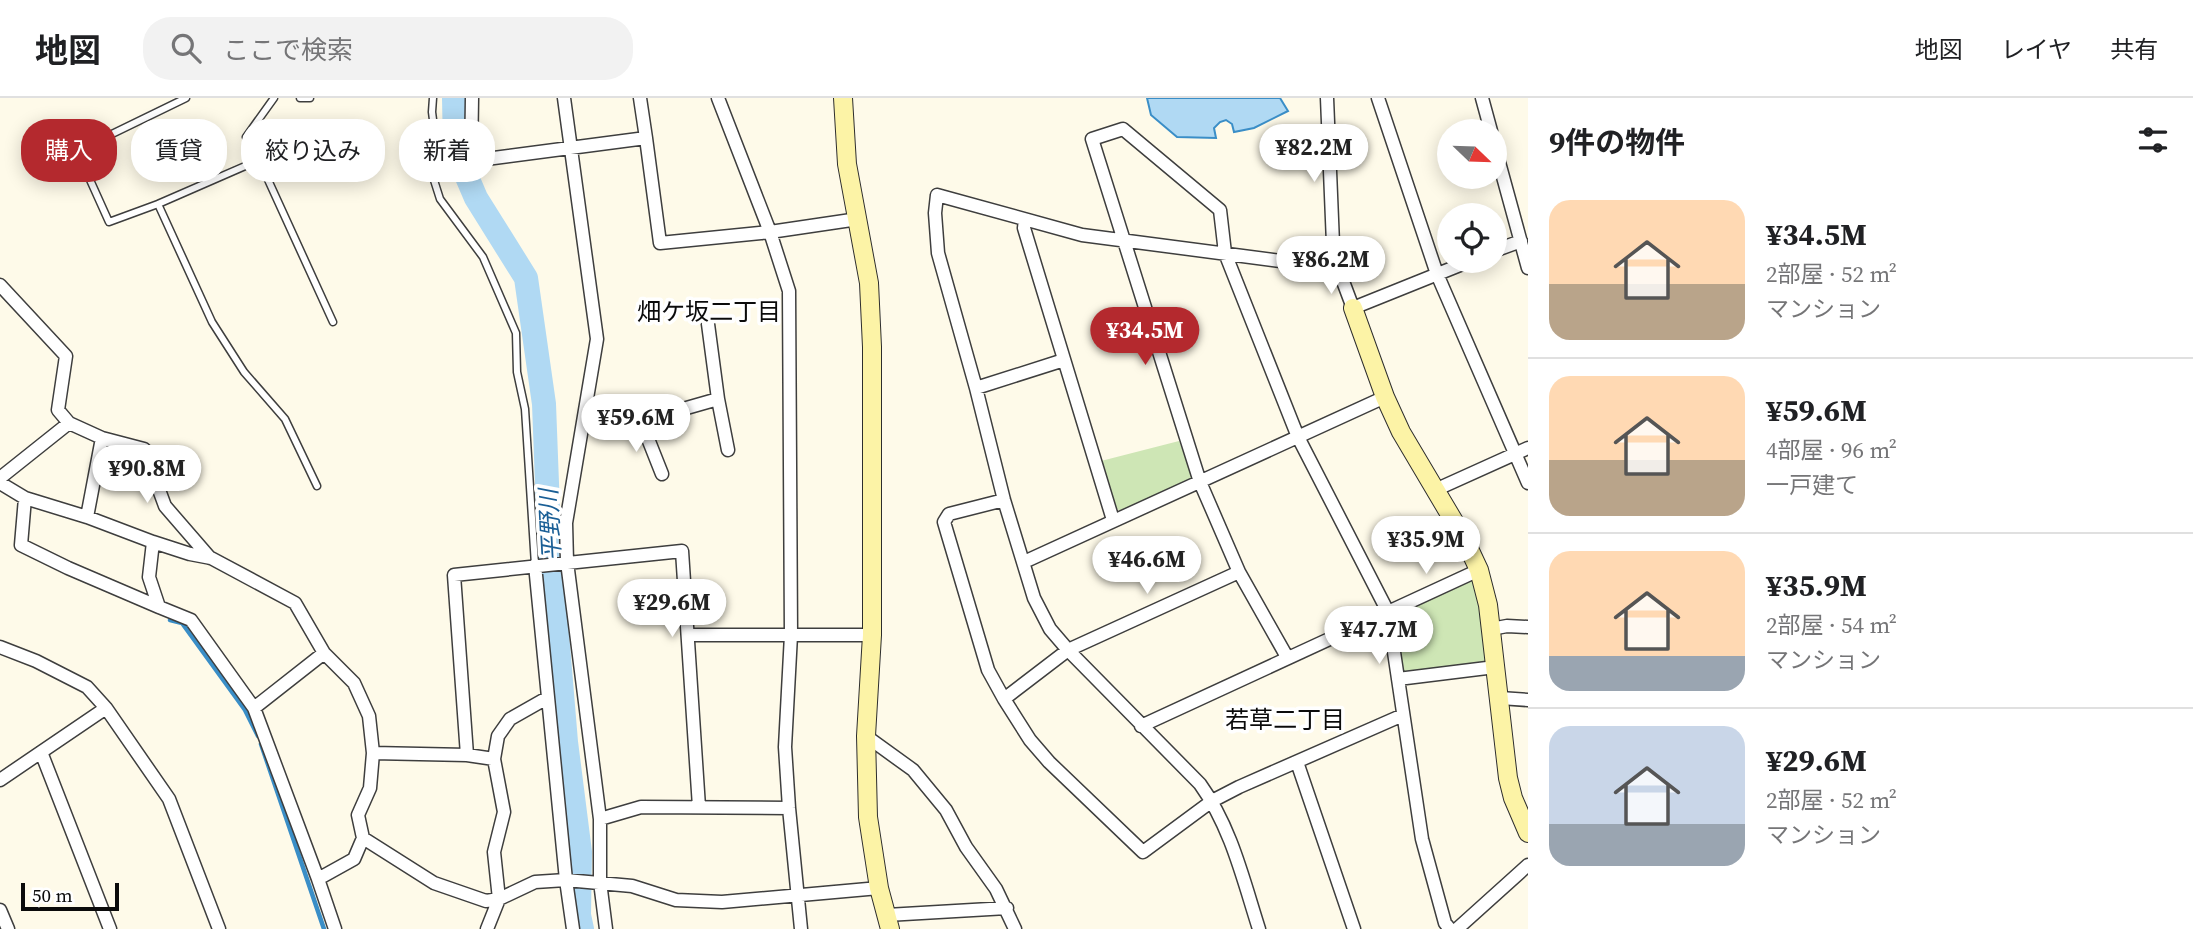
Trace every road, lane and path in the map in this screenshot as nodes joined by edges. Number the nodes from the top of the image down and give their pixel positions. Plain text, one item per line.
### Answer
1 (186, 98) edge
2 (274, 98) edge
3 (300, 98) edge
4 (310, 98) edge
5 (433, 98) edge
6 (472, 98) edge
7 (564, 98) edge
8 (640, 98) edge
9 (718, 98) edge
10 (843, 98) edge
11 (1327, 98) edge
12 (1378, 98) edge
13 (1482, 98) edge
14 (259, 119) edge
15 (1488, 119) edge
16 (646, 138) junction
17 (571, 147) junction
18 (241, 168) edge
19 (269, 182) edge
20 (1507, 189) edge
21 (158, 204) junction
22 (858, 219) junction
23 (1025, 220) junction
24 (770, 232) junction
25 (1123, 241) junction
26 (1521, 241) junction
27 (1507, 246) edge
28 (1225, 253) junction
29 (1334, 268) junction
30 (1528, 268) edge
31 (1437, 274) junction
32 (0, 285) edge
33 (1353, 308) junction
34 (333, 322) dead end
35 (708, 324) dead end
36 (1064, 360) junction
37 (976, 387) junction
38 (1385, 397) junction
39 (718, 399) junction
40 (585, 411) junction
41 (641, 421) junction
42 (69, 423) junction
43 (1298, 437) junction
44 (102, 438) junction
45 (1528, 448) edge
46 (728, 450) dead end
47 (1515, 453) junction
48 (662, 474) dead end
49 (0, 480) edge
50 (1200, 482) junction
51 (1528, 483) edge
52 (317, 486) dead end
53 (1435, 490) junction
54 (25, 498) junction
55 (1004, 500) junction
56 (87, 517) junction
57 (1113, 520) junction
58 (153, 542) junction
59 (211, 558) junction
60 (567, 562) junction
61 (1024, 562) junction
62 (534, 565) junction
63 (1479, 570) junction
64 (1239, 572) junction
65 (159, 607) junction
66 (1388, 612) junction
67 (1528, 627) edge
68 (1491, 629) junction
69 (689, 635) junction
70 (791, 635) junction
71 (872, 635) junction
72 (0, 647) edge
73 (1068, 650) junction
74 (324, 653) junction
75 (1287, 657) junction
76 (1495, 667) junction
77 (1398, 680) junction
78 (547, 698) junction
79 (1500, 698) junction
80 (1004, 699) junction
81 (1528, 700) edge
82 (106, 708) junction
83 (254, 708) junction
84 (1403, 715) junction
85 (1141, 726) junction
86 (866, 736) junction
87 (41, 752) junction
88 (373, 753) junction
89 (467, 755) junction
90 (494, 759) junction
91 (1297, 762) junction
92 (1, 779) edge
93 (1212, 801) junction
94 (699, 807) junction
95 (789, 808) junction
96 (600, 819) junction
97 (1528, 833) edge
98 (363, 838) junction
99 (1528, 865) edge
100 (318, 879) junction
101 (566, 880) junction
102 (600, 882) junction
103 (880, 888) junction
104 (797, 896) junction
105 (499, 899) junction
106 (1007, 908) junction
107 (0, 910) edge
108 (888, 922) edge
109 (8, 929) edge
110 (110, 929) edge
111 (219, 929) edge
112 (335, 929) edge
113 (487, 929) edge
114 (573, 929) edge
115 (606, 929) edge
116 (801, 929) edge
117 (1015, 929) edge
118 (1259, 929) edge
119 (1354, 929) edge
120 (1450, 929) edge
121 (1457, 929) edge

1 - 21 lane
2 - 14 lane
3 - 4 lane
5 - 62 lane
6 - 17 street
7 - 17 street
8 - 16 street
9 - 24 street
10 - 22 street
11 - 29 street
12 - 31 street
13 - 15 street
16 - 17 street
16 - 24 street
17 - 40 street
18 - 21 lane
19 - 34 lane
20 - 26 street
21 - 52 lane
22 - 24 street
22 - 71 street
23 - 25 street
23 - 36 street
23 - 37 street
24 - 70 street
25 - 28 street
25 - 28 street
25 - 50 street
26 - 27 street
26 - 30 street
28 - 29 street
28 - 43 street
29 - 33 street
31 - 33 street
31 - 47 street
32 - 42 street
33 - 38 street
35 - 39 street
36 - 37 street
36 - 57 street
37 - 55 street
38 - 43 street
38 - 53 street
39 - 41 street
39 - 46 street
40 - 41 street
40 - 60 street
41 - 48 street
42 - 44 street
42 - 49 street
43 - 50 street
43 - 66 street
44 - 56 street
44 - 59 street
45 - 47 street
47 - 51 street
47 - 53 street
49 - 54 street
50 - 57 street
50 - 64 street
53 - 63 street
54 - 56 street
54 - 65 street
55 - 61 street
55 - 80 street
56 - 58 street
57 - 61 street
58 - 59 street
58 - 65 street
59 - 74 street
60 - 62 street
60 - 69 street
60 - 96 street
61 - 73 street
62 - 78 street
62 - 89 street
63 - 66 street
63 - 68 street
64 - 73 street
64 - 75 street
65 - 83 street
66 - 75 street
66 - 77 street
67 - 68 street
68 - 76 street
69 - 70 street
69 - 94 street
70 - 71 street
70 - 95 street
71 - 86 street
72 - 82 street
73 - 80 street
73 - 85 street
74 - 83 street
74 - 88 street
75 - 85 street
76 - 77 street
76 - 79 street
77 - 84 street
78 - 90 street
78 - 101 street
79 - 81 street
79 - 97 street
80 - 93 street
82 - 87 street
82 - 111 street
83 - 100 street
84 - 91 street
84 - 120 street
85 - 93 street
86 - 103 street
86 - 106 street
87 - 92 street
87 - 110 street
88 - 89 street
88 - 98 street
89 - 90 street
90 - 105 street
91 - 93 street
91 - 119 street
93 - 118 street
94 - 95 street
94 - 96 street
95 - 104 street
96 - 102 street
98 - 100 street
98 - 105 street
99 - 121 street
100 - 112 street
101 - 102 street
101 - 105 street
101 - 114 street
102 - 104 street
102 - 115 street
103 - 104 street
103 - 108 street
104 - 116 street
105 - 113 street
106 - 108 street
106 - 117 street
107 - 109 street

